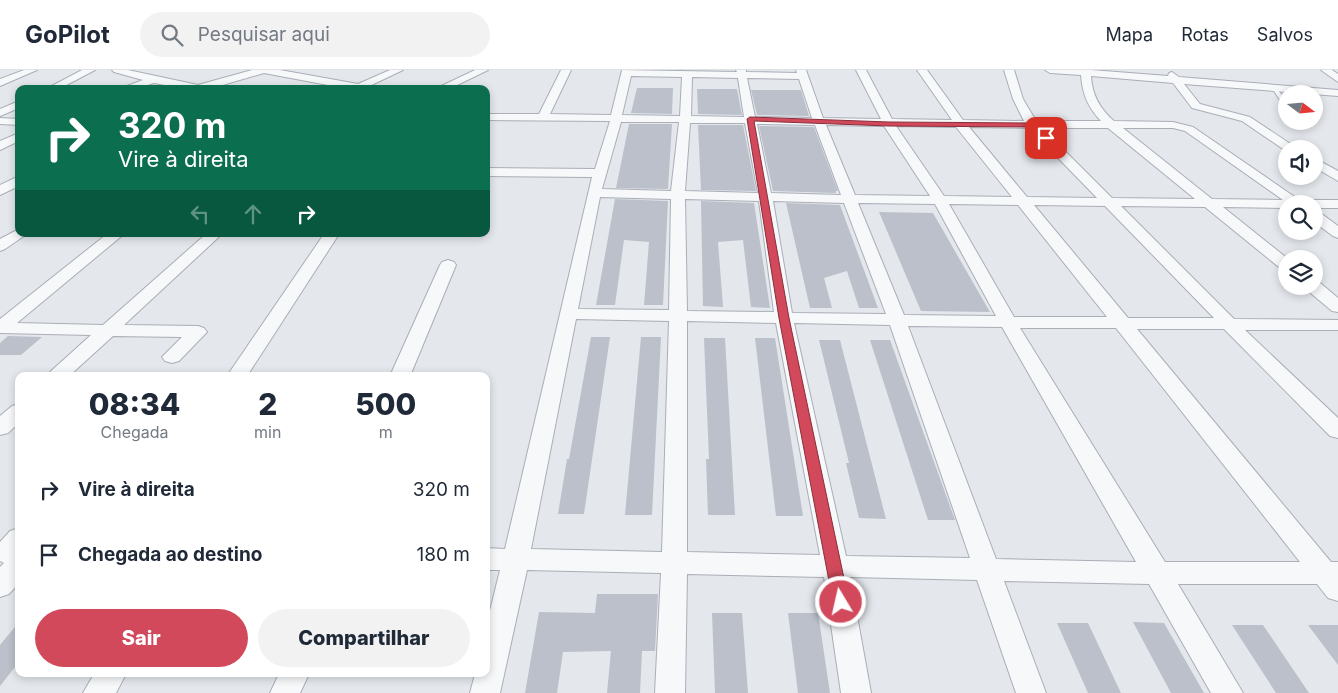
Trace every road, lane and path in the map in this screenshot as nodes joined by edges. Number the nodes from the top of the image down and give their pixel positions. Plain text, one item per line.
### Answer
1 (32, 70) edge
2 (90, 70) edge
3 (117, 70) edge
4 (258, 70) edge
5 (395, 70) edge
6 (483, 70) edge
7 (566, 70) edge
8 (861, 70) edge
9 (922, 70) edge
10 (1009, 70) edge
11 (1050, 70) edge
12 (1169, 70) edge
13 (1326, 70) edge
14 (1087, 71) edge
15 (627, 72) edge
16 (687, 72) edge
17 (741, 72) edge
18 (803, 73) edge
19 (1252, 76) dead end
20 (1338, 79) edge
21 (155, 80) junction
22 (1176, 81) junction
23 (0, 83) edge
24 (59, 85) edge
25 (138, 85) edge
26 (172, 85) edge
27 (210, 85) edge
28 (340, 85) edge
29 (363, 85) edge
30 (449, 85) edge
31 (1269, 88) junction
32 (1338, 93) edge
33 (1278, 97) edge
34 (15, 106) edge
35 (0, 113) edge
36 (490, 117) edge
37 (543, 118) junction
38 (686, 118) junction
39 (616, 119) junction
40 (750, 119) junction
41 (0, 121) edge
42 (819, 121) junction
43 (15, 122) edge
44 (889, 124) junction
45 (961, 125) junction
46 (1034, 125) junction
47 (1112, 125) junction
48 (15, 138) edge
49 (1278, 140) edge
50 (0, 146) edge
51 (1323, 168) edge
52 (490, 172) edge
53 (600, 173) junction
54 (1338, 177) edge
55 (15, 184) edge
56 (594, 193) junction
57 (678, 194) junction
58 (1283, 195) edge
59 (3, 196) edge
60 (765, 196) junction
61 (849, 199) junction
62 (940, 200) junction
63 (1021, 200) junction
64 (1108, 201) junction
65 (1209, 203) junction
66 (1278, 204) edge
67 (1323, 204) edge
68 (1338, 204) edge
69 (1323, 222) edge
70 (1338, 233) edge
71 (15, 237) edge
72 (112, 237) edge
73 (212, 237) edge
74 (329, 237) edge
75 (0, 246) edge
76 (1278, 259) edge
77 (448, 264) dead end
78 (1323, 294) edge
79 (1338, 307) edge
80 (569, 314) junction
81 (679, 316) junction
82 (784, 318) junction
83 (896, 320) junction
84 (1008, 322) junction
85 (1120, 322) junction
86 (1228, 323) junction
87 (1338, 326) edge
88 (0, 328) edge
89 (108, 331) junction
90 (172, 358) dead end
91 (62, 372) edge
92 (240, 372) edge
93 (402, 372) edge
94 (15, 415) edge
95 (0, 428) edge
96 (1338, 431) edge
97 (12, 552) edge
98 (490, 559) edge
99 (516, 559) junction
100 (676, 564) junction
101 (835, 566) junction
102 (986, 570) junction
103 (1157, 574) junction
104 (1334, 578) edge
105 (0, 586) edge
106 (490, 671) edge
107 (109, 677) edge
108 (293, 677) edge
109 (489, 677) edge
110 (98, 693) edge
111 (285, 693) edge
112 (485, 693) edge
113 (670, 693) edge
114 (856, 693) edge
115 (1031, 693) edge
116 (1228, 693) edge

1 - 23 street
2 - 24 street
3 - 21 street
4 - 27 street
4 - 28 street
5 - 29 street
6 - 30 street
7 - 37 street
8 - 44 street
9 - 45 street
10 - 46 street
11 - 14 street
12 - 22 street
13 - 20 street
14 - 22 street
14 - 47 street
15 - 16 street
15 - 39 street
16 - 17 street
16 - 38 street
17 - 18 street
17 - 40 street
18 - 42 street
19 - 31 street
21 - 25 street
21 - 26 street
22 - 31 street
22 - 49 street
31 - 32 street
31 - 33 lane
34 - 35 street
36 - 37 street
37 - 39 street
38 - 39 street
38 - 40 street
38 - 57 street
39 - 53 street
40 - 42 street
40 - 60 street
41 - 43 street
42 - 44 street
42 - 61 street
44 - 45 street
44 - 62 street
45 - 46 street
45 - 63 street
46 - 47 street
46 - 64 street
47 - 58 street
47 - 65 street
48 - 50 street
51 - 54 street
52 - 53 street
53 - 56 street
55 - 59 street
56 - 57 street
56 - 80 street
57 - 60 street
57 - 81 street
60 - 61 street
60 - 82 street
61 - 62 street
61 - 83 street
62 - 63 street
62 - 84 street
63 - 64 street
63 - 85 street
64 - 65 street
64 - 86 street
65 - 66 street
65 - 76 street
67 - 68 street
69 - 70 street
71 - 75 street
72 - 88 street
73 - 89 street
74 - 92 street
77 - 93 street
78 - 79 street
80 - 81 street
80 - 99 street
81 - 82 street
81 - 100 street
82 - 83 street
82 - 101 street
83 - 84 street
83 - 102 street
84 - 85 street
84 - 103 street
85 - 86 street
85 - 104 street
86 - 87 street
86 - 96 street
88 - 89 street
89 - 90 street
89 - 91 street
94 - 95 street
97 - 105 street
98 - 99 street
99 - 100 street
99 - 106 street
100 - 101 street
100 - 113 street
101 - 102 street
101 - 114 street
102 - 103 street
102 - 115 street
103 - 104 street
103 - 116 street
107 - 110 street
108 - 111 street
109 - 112 street

